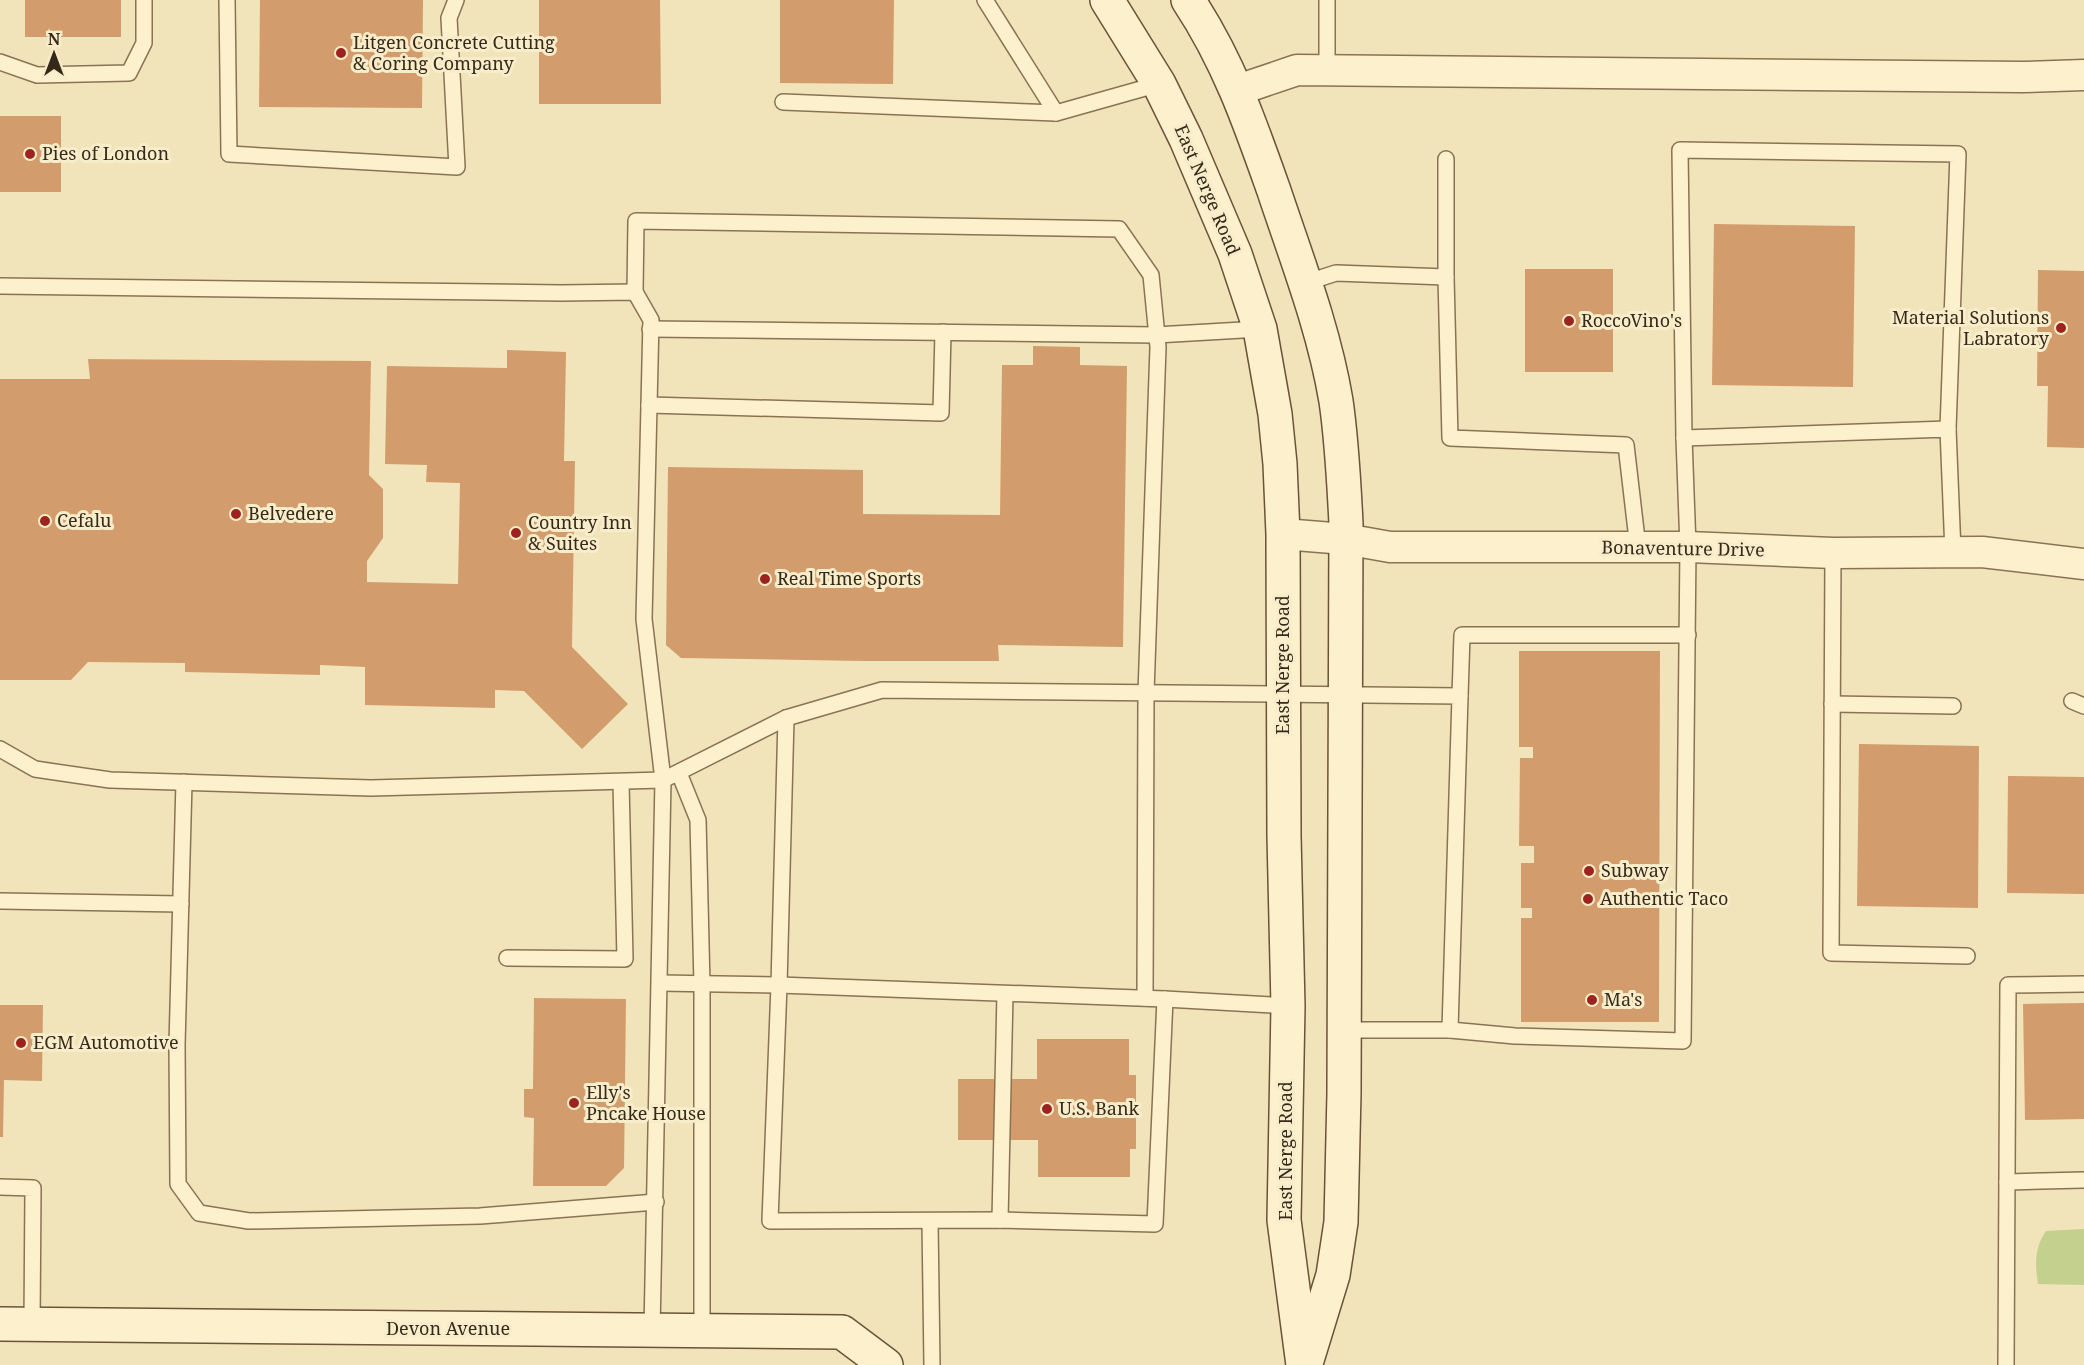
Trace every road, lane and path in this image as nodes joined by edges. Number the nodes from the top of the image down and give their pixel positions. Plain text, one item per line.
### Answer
1 (144, 0) edge
2 (227, 0) edge
3 (456, 0) edge
4 (985, 0) edge
5 (1107, 0) edge
6 (1188, 0) edge
7 (1327, 0) edge
8 (0, 62) edge
9 (1327, 71) junction
10 (2084, 75) edge
11 (1159, 84) junction
12 (1238, 90) junction
13 (783, 102) dead end
14 (1056, 113) junction
15 (1446, 159) dead end
16 (1446, 276) junction
17 (1305, 283) junction
18 (0, 286) edge
19 (635, 292) junction
20 (1260, 328) junction
21 (650, 329) junction
22 (943, 332) junction
23 (1156, 335) junction
24 (649, 405) junction
25 (1948, 429) junction
26 (1684, 438) junction
27 (1283, 534) junction
28 (1345, 539) junction
29 (1688, 547) junction
30 (1638, 548) junction
31 (1953, 552) junction
32 (1833, 553) junction
33 (2084, 564) edge
34 (1688, 635) junction
35 (1146, 693) junction
36 (1283, 695) junction
37 (1345, 696) junction
38 (1460, 696) junction
39 (1832, 705) junction
40 (1953, 706) dead end
41 (786, 718) junction
42 (0, 748) edge
43 (679, 773) junction
44 (663, 780) junction
45 (184, 782) junction
46 (621, 782) junction
47 (0, 901) edge
48 (181, 904) junction
49 (1966, 956) dead end
50 (507, 958) dead end
51 (660, 983) junction
52 (2084, 984) edge
53 (702, 985) junction
54 (779, 985) junction
55 (1005, 994) junction
56 (1145, 998) junction
57 (1164, 999) junction
58 (1288, 1006) junction
59 (1344, 1030) junction
60 (1450, 1030) junction
61 (2084, 1180) edge
62 (2007, 1182) junction
63 (0, 1187) edge
64 (656, 1202) junction
65 (1000, 1221) junction
66 (930, 1222) junction
67 (16, 1324) edge
68 (652, 1330) junction
69 (702, 1330) junction
70 (886, 1365) edge
71 (932, 1365) edge
72 (1304, 1365) edge
73 (2006, 1365) edge

1 - 8 lane
2 - 3 lane
4 - 14 lane
5 - 11 main road, East Nerge Road
6 - 12 main road, East Nerge Road
7 - 9 lane
9 - 10 street
9 - 12 street
11 - 14 lane
11 - 20 main road, East Nerge Road
12 - 17 main road, East Nerge Road
13 - 14 lane
15 - 16 lane
16 - 17 lane
16 - 30 lane
17 - 28 main road, East Nerge Road
18 - 19 lane
19 - 21 lane
19 - 23 lane
20 - 23 lane
20 - 27 main road, East Nerge Road
21 - 22 lane
21 - 24 lane
22 - 23 lane
22 - 24 lane
23 - 35 lane
24 - 44 lane
25 - 26 lane
25 - 26 lane
25 - 31 lane
26 - 29 lane
27 - 28 street, Bonaventure Drive
27 - 36 main road, East Nerge Road
28 - 30 street, Bonaventure Drive
28 - 37 main road, East Nerge Road
29 - 30 street, Bonaventure Drive
29 - 32 street, Bonaventure Drive
29 - 34 lane
31 - 32 street, Bonaventure Drive
31 - 33 street, Bonaventure Drive
32 - 39 lane
34 - 38 lane
34 - 60 lane
35 - 36 lane
35 - 41 lane
35 - 56 lane
36 - 37 lane
36 - 58 main road, East Nerge Road
37 - 38 lane
37 - 59 main road, East Nerge Road
38 - 60 lane
39 - 40 lane
39 - 49 lane
41 - 43 lane
41 - 54 lane
42 - 45 lane
43 - 44 lane
43 - 53 lane
44 - 46 lane
44 - 51 lane
45 - 46 lane
45 - 48 lane
46 - 50 lane
47 - 48 lane
48 - 64 lane
51 - 53 lane
51 - 64 lane
52 - 62 lane
53 - 54 lane
53 - 69 lane
54 - 55 lane
54 - 66 lane
55 - 56 lane
55 - 65 lane
56 - 57 lane
57 - 58 lane
57 - 65 lane
58 - 72 main road, East Nerge Road
59 - 60 lane
59 - 72 main road, East Nerge Road
61 - 62 lane
62 - 73 lane
63 - 67 lane
64 - 68 lane
65 - 66 lane
66 - 71 lane
67 - 68 main road, Devon Avenue
68 - 69 main road, Devon Avenue
69 - 70 main road, Devon Avenue

